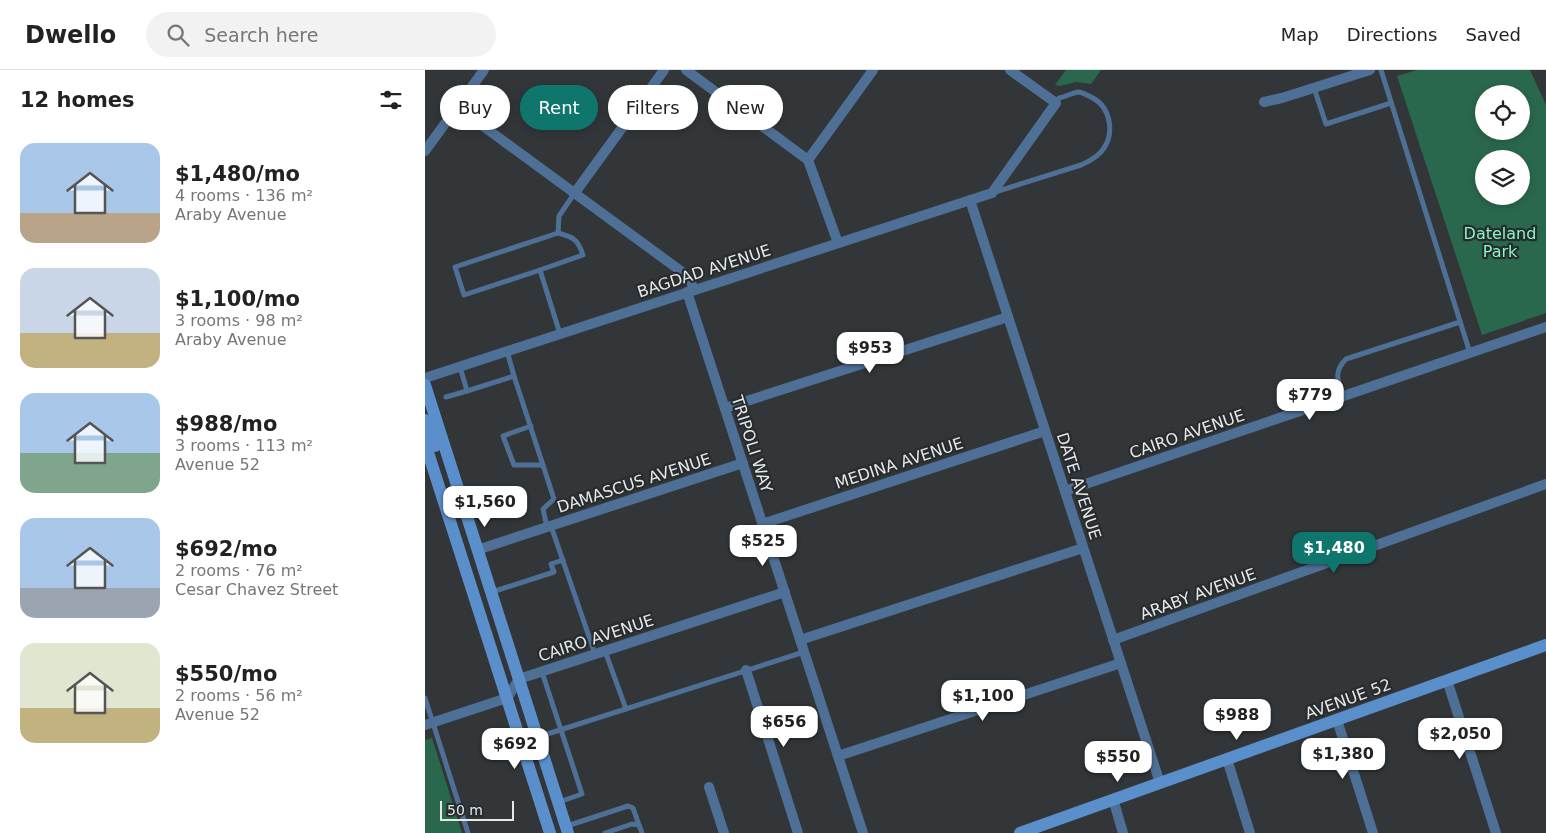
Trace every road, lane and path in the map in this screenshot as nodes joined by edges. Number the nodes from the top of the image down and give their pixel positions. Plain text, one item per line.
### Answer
1 (484, 70) edge
2 (664, 70) edge
3 (686, 70) edge
4 (873, 70) edge
5 (1011, 70) edge
6 (1370, 70) edge
7 (1381, 70) edge
8 (473, 85) edge
9 (1314, 88) junction
10 (1264, 102) dead end
11 (1057, 103) junction
12 (1391, 103) junction
13 (440, 130) edge
14 (488, 130) edge
15 (425, 151) edge
16 (808, 160) junction
17 (992, 193) junction
18 (574, 194) junction
19 (970, 200) junction
20 (559, 233) junction
21 (838, 243) junction
22 (540, 270) junction
23 (691, 291) junction
24 (1008, 317) junction
25 (1461, 322) junction
26 (1546, 327) edge
27 (560, 334) junction
28 (507, 351) junction
29 (1470, 353) junction
30 (460, 366) junction
31 (515, 376) junction
32 (425, 378) edge
33 (425, 385) edge
34 (467, 391) junction
35 (1343, 396) junction
36 (446, 397) dead end
37 (725, 408) junction
38 (425, 420) edge
39 (531, 426) junction
40 (1045, 431) junction
41 (425, 443) edge
42 (743, 463) junction
43 (543, 465) junction
44 (1546, 484) edge
45 (458, 490) junction
46 (1065, 491) junction
47 (762, 524) junction
48 (549, 526) junction
49 (1083, 548) junction
50 (477, 550) junction
51 (563, 560) junction
52 (785, 592) junction
53 (492, 593) junction
54 (800, 640) junction
55 (1113, 640) junction
56 (1546, 645) edge
57 (605, 651) junction
58 (804, 652) junction
59 (595, 654) junction
60 (1121, 663) junction
61 (746, 670) junction
62 (542, 672) junction
63 (519, 679) junction
64 (1447, 680) junction
65 (425, 698) edge
66 (507, 698) junction
67 (626, 709) junction
68 (1337, 720) junction
69 (429, 724) edge
70 (561, 730) junction
71 (537, 738) junction
72 (838, 756) junction
73 (1227, 759) junction
74 (1160, 783) junction
75 (709, 787) dead end
76 (1113, 799) junction
77 (559, 802) junction
78 (639, 825) junction
79 (567, 829) edge
80 (467, 833) edge
81 (550, 833) edge
82 (605, 833) edge
83 (642, 833) edge
84 (724, 833) edge
85 (798, 833) edge
86 (863, 833) edge
87 (1020, 833) edge
88 (1123, 833) edge
89 (1250, 833) edge
90 (1373, 833) edge
91 (1496, 833) edge

1 - 8 street
2 - 18 street
3 - 16 street
4 - 16 street
5 - 11 street
6 - 9 street
7 - 12 lane
9 - 10 street
9 - 12 lane
11 - 17 street
11 - 17 lane
12 - 25 lane
13 - 15 street
14 - 18 street, TRIPOLI WAY
16 - 21 street
17 - 19 street, BAGDAD AVENUE
18 - 20 lane
18 - 23 street, TRIPOLI WAY
19 - 21 street, BAGDAD AVENUE
19 - 24 street, DATE AVENUE
20 - 22 lane
20 - 22 lane
21 - 23 street, BAGDAD AVENUE
22 - 27 lane
23 - 27 street, BAGDAD AVENUE
23 - 37 street, TRIPOLI WAY
24 - 37 street
24 - 40 street, DATE AVENUE
25 - 29 lane
25 - 35 lane
26 - 29 street, CAIRO AVENUE
27 - 28 street, BAGDAD AVENUE
28 - 30 street, BAGDAD AVENUE
28 - 31 lane
29 - 35 street, CAIRO AVENUE
30 - 32 street, BAGDAD AVENUE
30 - 34 lane
31 - 34 lane
31 - 39 lane
33 - 45 main road
34 - 36 lane
35 - 46 street, CAIRO AVENUE
37 - 42 street, TRIPOLI WAY
38 - 45 main road
39 - 43 lane
39 - 43 lane
40 - 46 street, DATE AVENUE
40 - 47 street, MEDINA AVENUE
41 - 66 main road
42 - 47 street, TRIPOLI WAY
42 - 48 street, DAMASCUS AVENUE
43 - 48 lane
44 - 55 street, ARABY AVENUE
45 - 50 main road
46 - 49 street, DATE AVENUE
47 - 52 street, TRIPOLI WAY
48 - 50 street, DAMASCUS AVENUE
48 - 51 lane
49 - 54 street
49 - 55 street, DATE AVENUE
50 - 53 main road
51 - 53 lane
51 - 59 lane
52 - 54 street, TRIPOLI WAY
52 - 57 street, CAIRO AVENUE
53 - 63 main road
54 - 58 street, TRIPOLI WAY
55 - 60 street, DATE AVENUE
56 - 64 main road, AVENUE 52
57 - 59 street, CAIRO AVENUE
57 - 67 lane
58 - 61 lane
58 - 72 street, TRIPOLI WAY
59 - 62 street, CAIRO AVENUE
60 - 72 street
60 - 74 street, DATE AVENUE
61 - 67 lane
61 - 85 street
62 - 63 street, CAIRO AVENUE
62 - 70 lane
63 - 66 street
63 - 71 main road
64 - 68 main road, AVENUE 52
64 - 91 street
65 - 69 lane
66 - 69 street
66 - 81 main road
67 - 70 lane
68 - 73 main road, AVENUE 52
68 - 90 street
69 - 80 lane
70 - 71 lane
70 - 77 lane
71 - 77 main road
72 - 86 street, TRIPOLI WAY
73 - 74 main road, AVENUE 52
73 - 89 street
74 - 76 main road, AVENUE 52
75 - 84 street
76 - 87 main road, AVENUE 52
76 - 88 street
77 - 79 main road
78 - 79 lane
78 - 82 lane
78 - 83 lane

